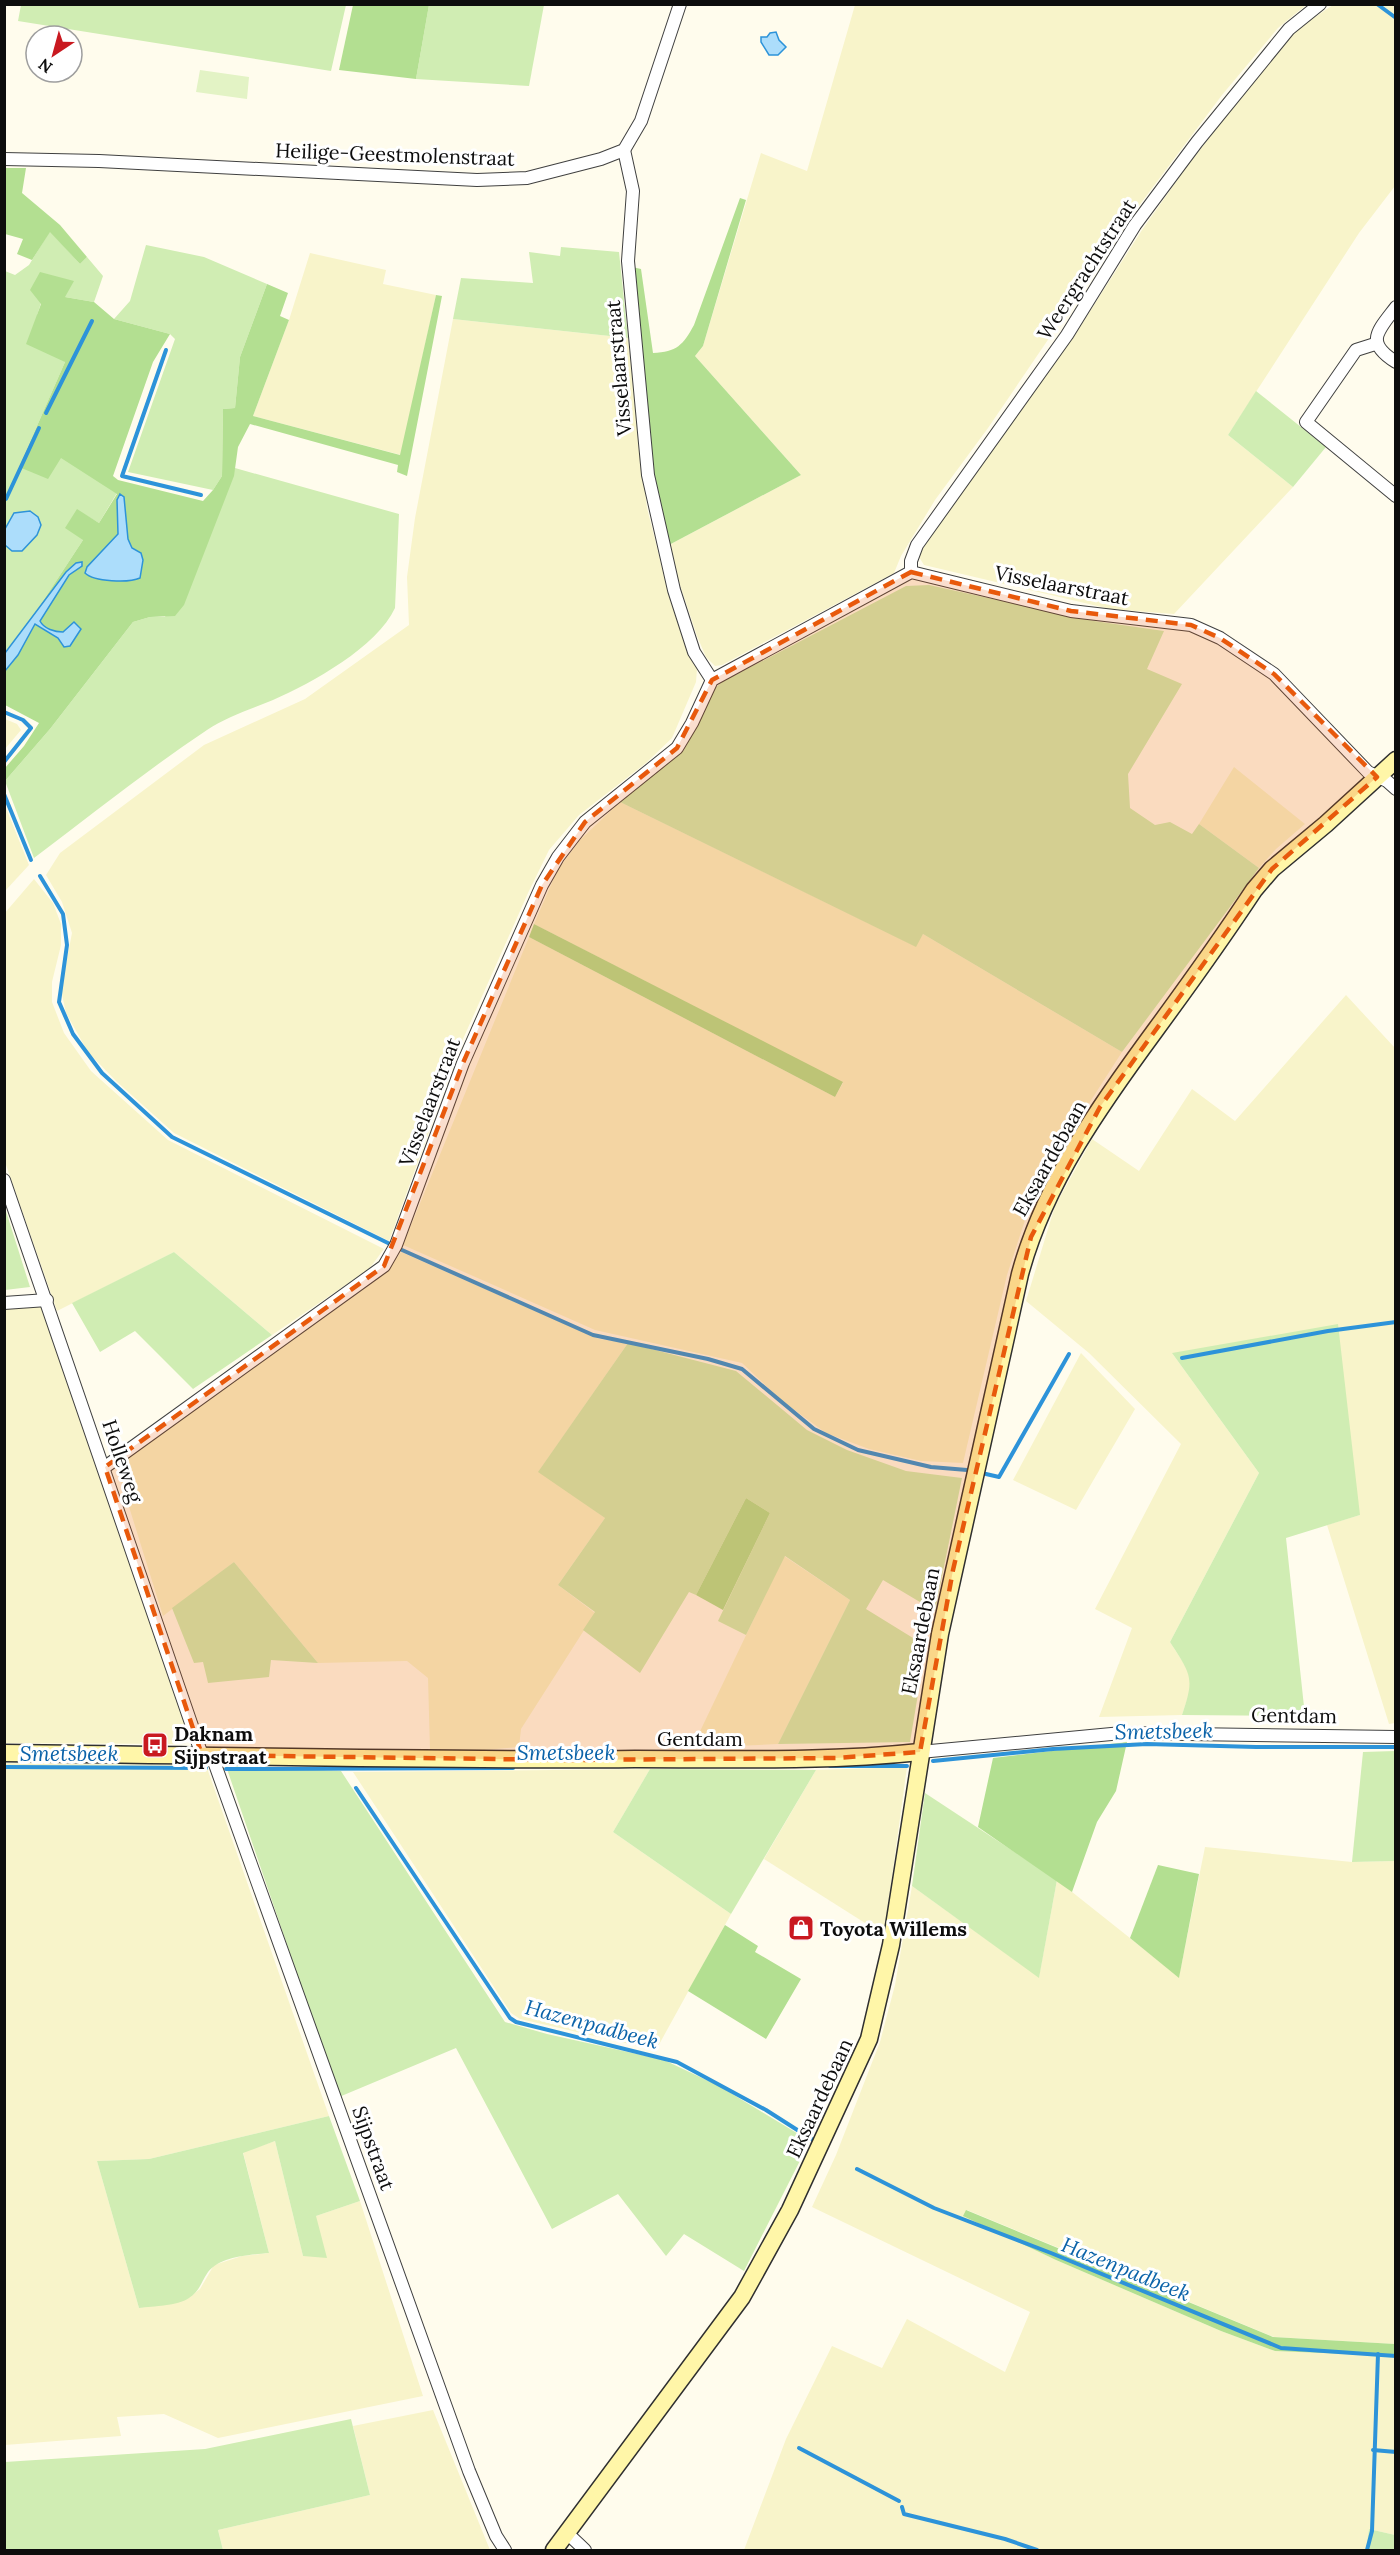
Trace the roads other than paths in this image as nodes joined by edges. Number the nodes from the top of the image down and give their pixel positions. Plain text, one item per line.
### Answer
1 (680, 4) edge
2 (1320, 4) edge
3 (624, 150) junction
4 (4, 159) edge
5 (1395, 307) edge
6 (1375, 344) junction
7 (1395, 362) edge
8 (1395, 496) edge
9 (910, 572) junction
10 (712, 680) junction
11 (1395, 760) edge
12 (1377, 777) junction
13 (1395, 789) edge
14 (4, 1180) edge
15 (47, 1300) junction
16 (4, 1303) edge
17 (105, 1467) junction
18 (1395, 1737) edge
19 (920, 1752) junction
20 (4, 1753) edge
21 (207, 1756) junction
22 (567, 2533) junction
23 (505, 2550) edge
24 (554, 2550) edge
25 (585, 2550) edge

1 - 3 street
2 - 9 street, Weergrachtstraat
3 - 4 street, Heilige-Geestmolenstraat
3 - 10 street, Visselaarstraat
5 - 6 street
6 - 7 street
6 - 8 street
9 - 10 street
9 - 12 street, Visselaarstraat
10 - 17 street, Visselaarstraat
11 - 12 main road, Eksaardebaan
12 - 13 street, Visselaarstraat
12 - 19 main road, Eksaardebaan
14 - 15 street, Holleweg
15 - 16 street
15 - 17 street, Holleweg
17 - 21 street, Holleweg
18 - 19 street, Gentdam
19 - 21 main road, Gentdam
19 - 22 main road, Eksaardebaan
20 - 21 main road, Gentdam
21 - 23 street, Sijpstraat
22 - 24 main road, Eksaardebaan
22 - 25 street

